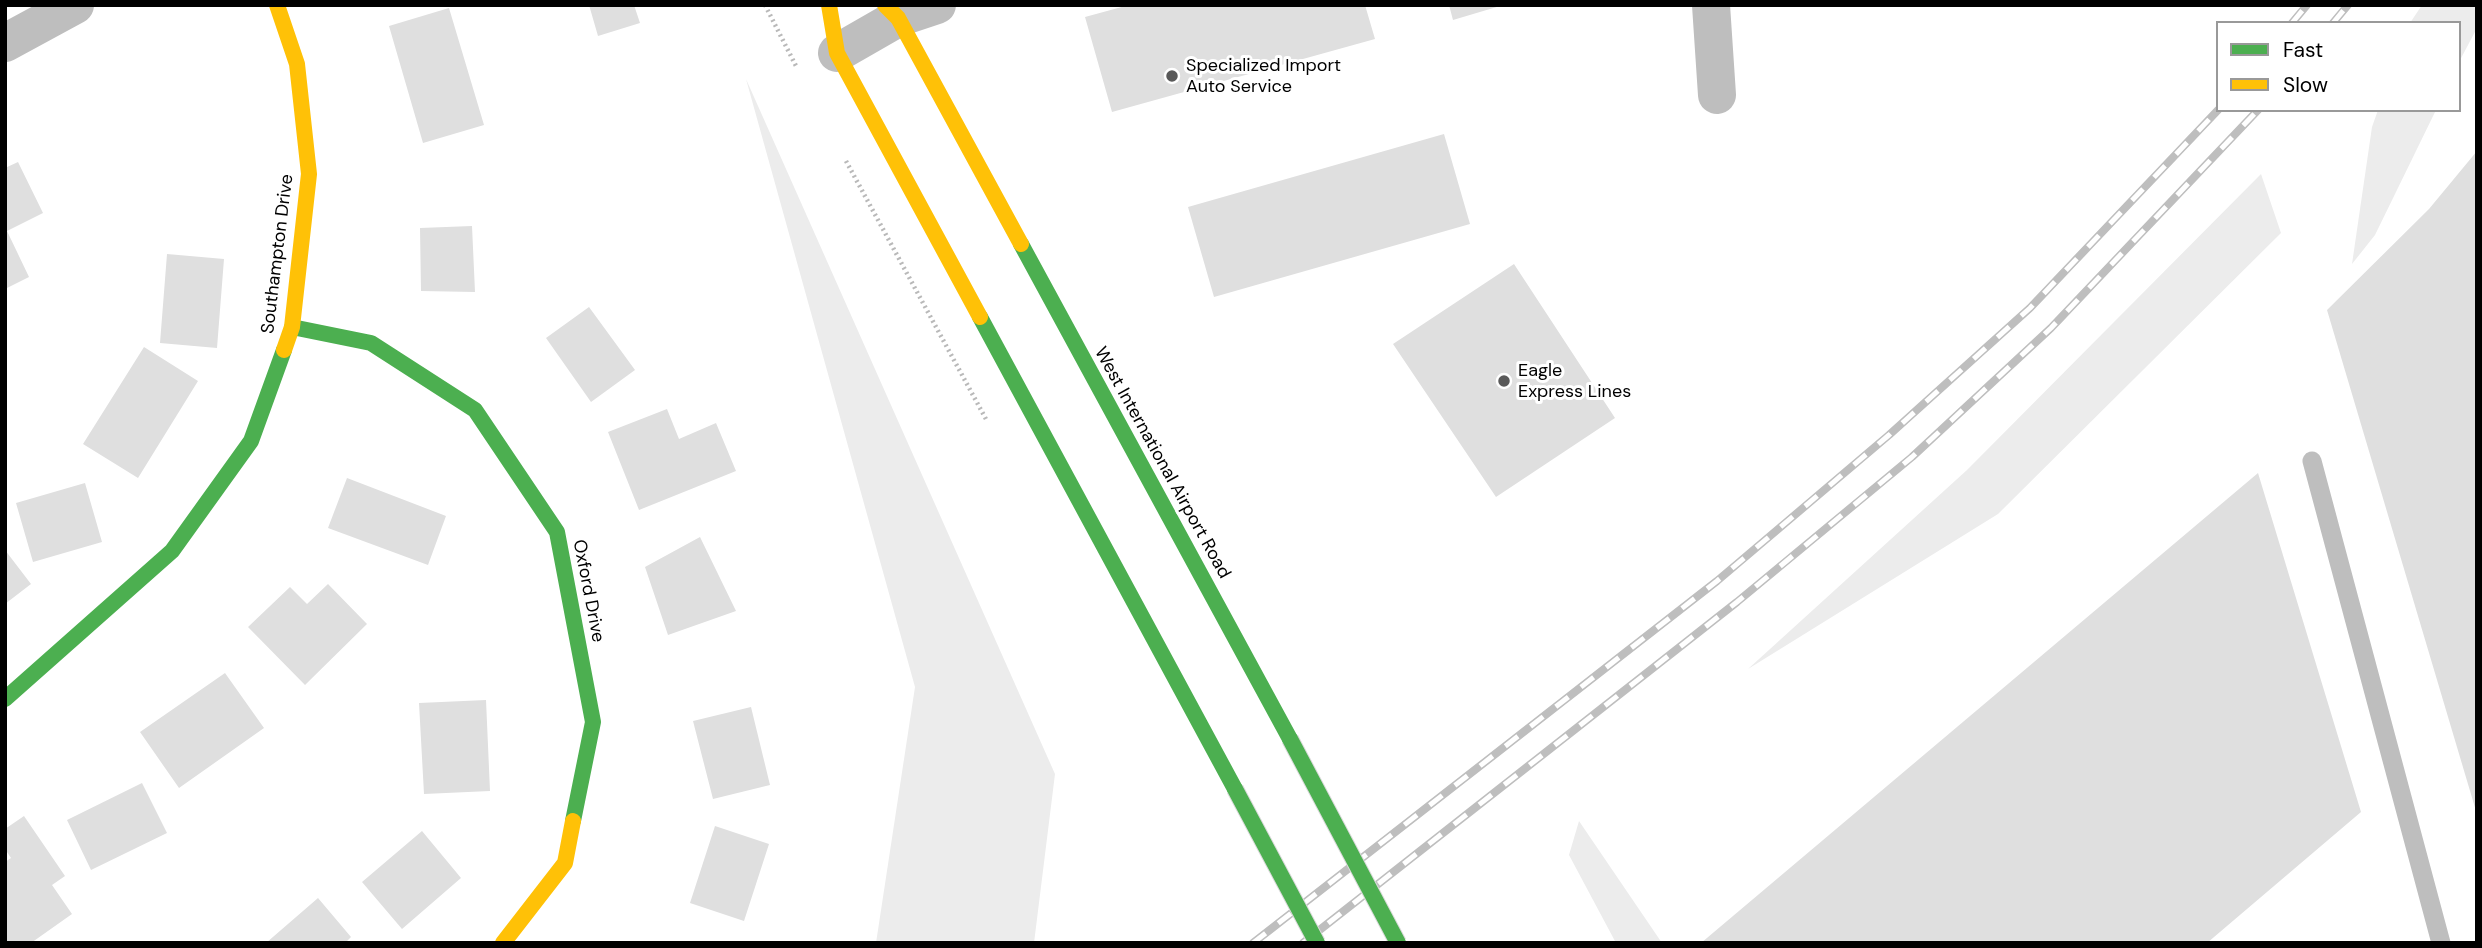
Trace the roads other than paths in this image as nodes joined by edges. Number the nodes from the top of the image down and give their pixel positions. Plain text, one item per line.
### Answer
1 (75, 5) edge
2 (277, 5) edge
3 (829, 5) edge
4 (937, 5) edge
5 (1711, 5) edge
6 (892, 12) edge
7 (5, 43) edge
8 (837, 53) junction
9 (1717, 94) dead end
10 (292, 327) junction
11 (2312, 461) dead end
12 (5, 699) edge
13 (503, 943) edge
14 (1317, 943) edge
15 (1398, 943) edge
16 (2441, 943) edge

1 - 7 street
2 - 10 main road, Southampton Drive
3 - 8 main road
4 - 6 street
5 - 9 street
6 - 8 street
6 - 15 main road, West International Airport Road, bridge
8 - 14 main road, bridge
10 - 12 main road, Southampton Drive
10 - 13 main road, Oxford Drive
11 - 16 lane

